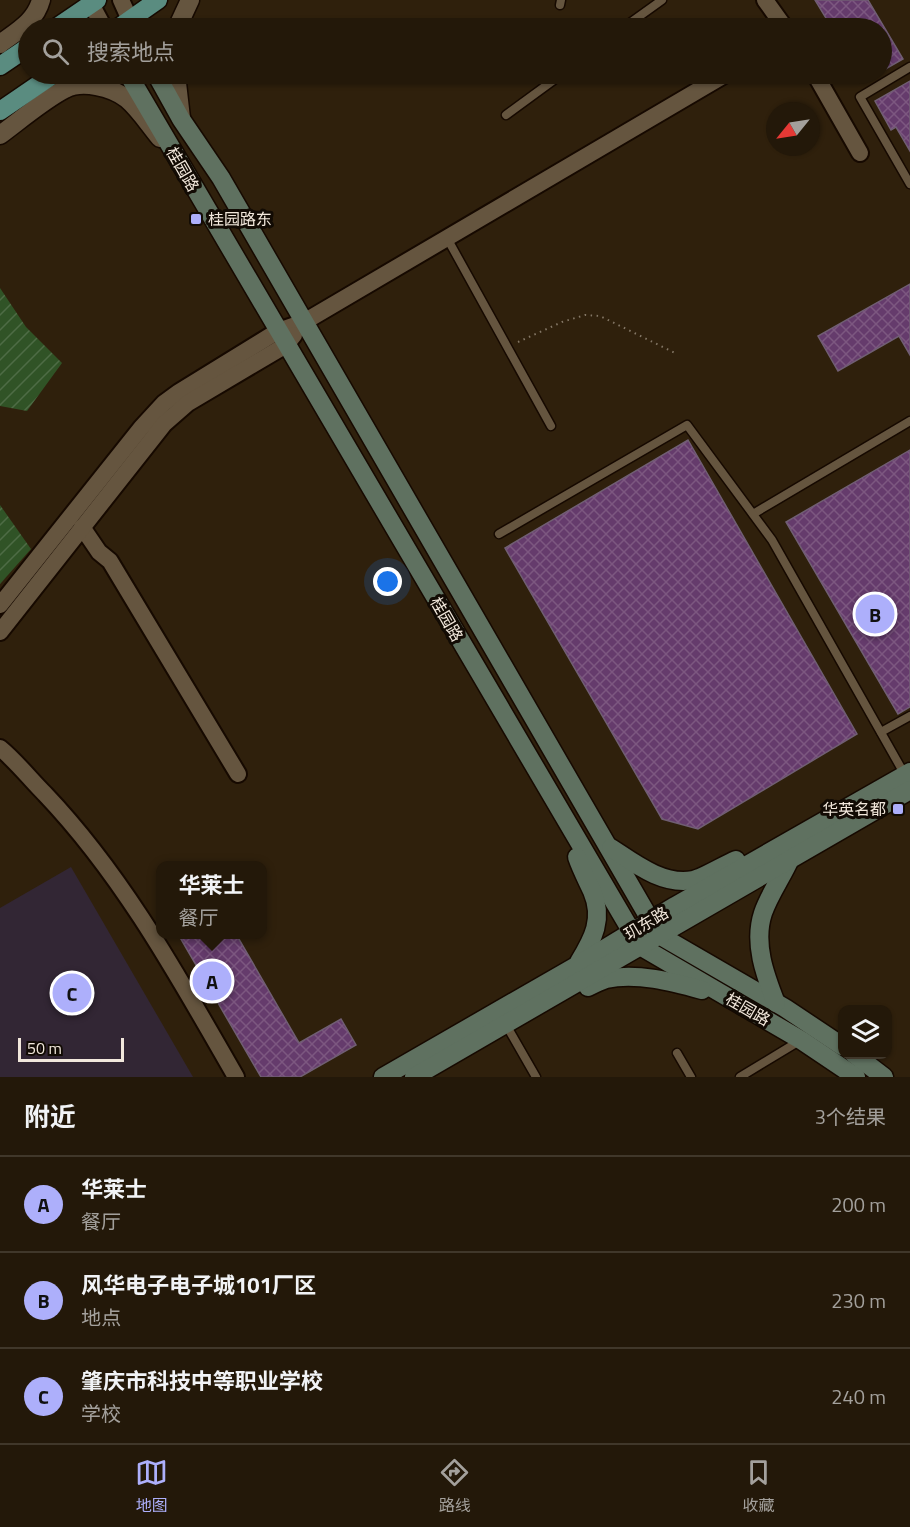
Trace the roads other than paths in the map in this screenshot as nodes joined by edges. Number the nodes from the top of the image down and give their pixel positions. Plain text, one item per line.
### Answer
1 (42, 0) edge
2 (121, 0) edge
3 (158, 0) edge
4 (190, 0) edge
5 (662, 0) edge
6 (765, 0) edge
7 (93, 1) edge
8 (33, 18) edge
9 (70, 18) edge
10 (100, 18) edge
11 (125, 18) edge
12 (137, 18) edge
13 (182, 18) edge
14 (637, 18) edge
15 (778, 18) edge
16 (18, 31) edge
17 (0, 44) edge
18 (18, 54) edge
19 (0, 66) edge
20 (910, 67) edge
21 (892, 78) edge
22 (39, 84) edge
23 (134, 84) edge
24 (162, 84) edge
25 (177, 84) edge
26 (548, 84) edge
27 (709, 84) edge
28 (821, 84) edge
29 (882, 84) edge
30 (0, 111) edge
31 (506, 114) dead end
32 (181, 119) junction
33 (0, 135) edge
34 (860, 153) dead end
35 (179, 162) junction
36 (910, 184) edge
37 (447, 238) junction
38 (304, 322) junction
39 (282, 338) junction
40 (910, 421) edge
41 (551, 426) dead end
42 (753, 514) junction
43 (82, 527) junction
44 (499, 534) dead end
45 (0, 606) edge
46 (0, 632) edge
47 (910, 716) edge
48 (881, 732) junction
49 (0, 748) edge
50 (238, 774) dead end
51 (909, 779) edge
52 (565, 819) junction
53 (607, 845) junction
54 (774, 851) junction
55 (790, 860) junction
56 (655, 928) junction
57 (636, 939) junction
58 (576, 966) junction
59 (556, 995) junction
60 (732, 999) junction
61 (776, 1003) junction
62 (502, 1017) junction
63 (816, 1027) junction
64 (801, 1040) junction
65 (838, 1042) edge
66 (677, 1053) dead end
67 (861, 1059) edge
68 (236, 1077) edge
69 (383, 1077) edge
70 (414, 1077) edge
71 (536, 1077) edge
72 (691, 1077) edge
73 (740, 1077) edge
74 (856, 1077) edge
75 (884, 1077) edge

1 - 8 street
2 - 11 street
3 - 12 main road
4 - 13 street
5 - 14 lane
6 - 15 street
7 - 9 main road
7 - 10 street
16 - 17 street
18 - 19 main road
20 - 21 lane
22 - 30 main road
23 - 35 main road, 桂园路
24 - 32 main road, 桂园路
25 - 32 street
26 - 31 lane
27 - 37 street
28 - 34 street
29 - 36 lane
32 - 38 main road, 桂园路
33 - 35 street
35 - 39 main road, 桂园路
37 - 38 street
37 - 41 lane
38 - 39 street
38 - 53 main road, 桂园路
39 - 43 street
39 - 45 street
39 - 52 main road, 桂园路
40 - 42 lane
42 - 44 lane
42 - 48 lane
43 - 46 street
43 - 50 street
47 - 48 lane
48 - 51 lane
49 - 68 street
51 - 54 main road, 玑东路
51 - 55 main road, 玑东路
52 - 57 main road, 桂园路
52 - 58 main road
53 - 54 main road
53 - 56 main road, 桂园路
54 - 56 main road, 玑东路
55 - 56 main road, 玑东路
55 - 61 main road
56 - 57 main road, 玑东路
56 - 61 main road
57 - 58 main road, 玑东路
57 - 59 main road, 玑东路
57 - 60 main road, 桂园路
58 - 62 main road, 玑东路
59 - 60 main road
59 - 62 main road, 玑东路
60 - 64 main road, 桂园路
61 - 63 main road
62 - 69 main road, 玑东路
62 - 70 main road, 玑东路
62 - 71 lane
63 - 64 lane
63 - 65 main road
64 - 73 lane
64 - 74 main road, 桂园路
66 - 72 lane
67 - 75 main road

